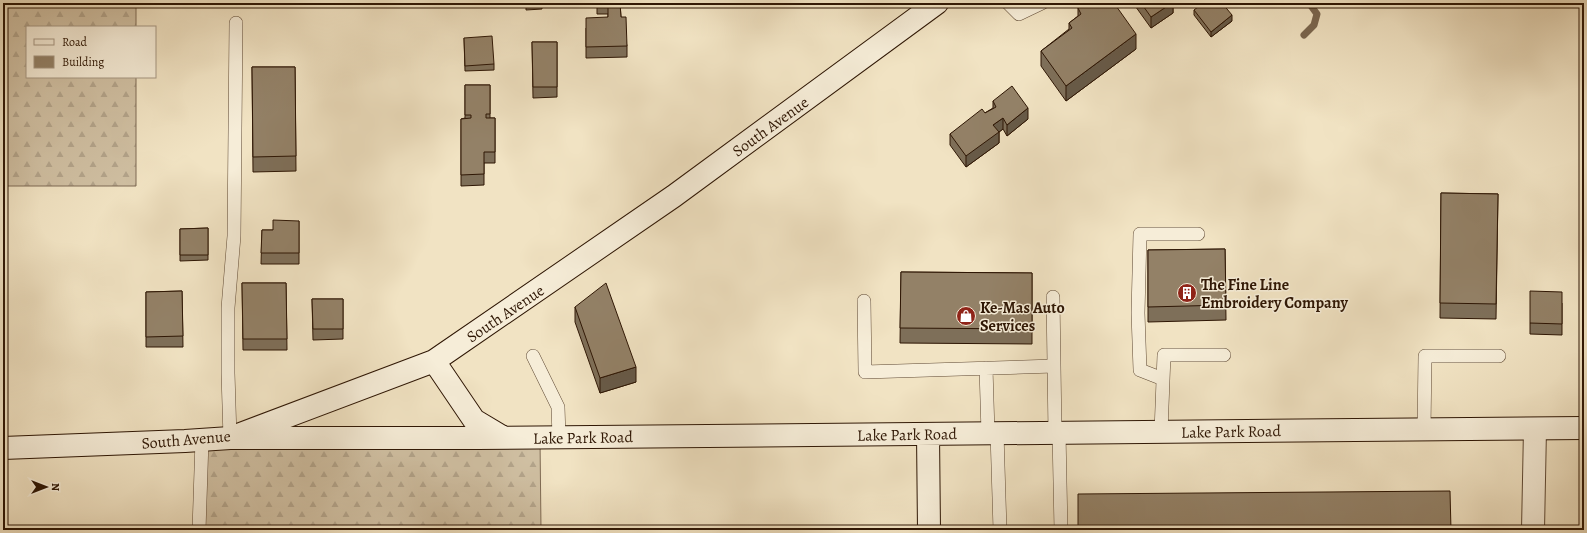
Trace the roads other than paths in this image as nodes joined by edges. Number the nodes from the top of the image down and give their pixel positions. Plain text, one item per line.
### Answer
1 (937, 3) edge
2 (1008, 3) edge
3 (1042, 3) edge
4 (236, 23) dead end
5 (1198, 234) dead end
6 (1053, 297) dead end
7 (864, 302) dead end
8 (1224, 355) dead end
9 (533, 356) dead end
10 (1499, 356) dead end
11 (434, 361) junction
12 (1054, 366) junction
13 (986, 368) junction
14 (1163, 379) junction
15 (1584, 428) edge
16 (1535, 429) junction
17 (1424, 430) junction
18 (1161, 432) junction
19 (993, 433) junction
20 (1057, 433) junction
21 (928, 434) junction
22 (559, 437) junction
23 (230, 438) junction
24 (504, 438) junction
25 (202, 440) junction
26 (3, 448) edge
27 (199, 530) edge
28 (929, 530) edge
29 (1000, 530) edge
30 (1061, 530) edge
31 (1533, 530) edge

1 - 11 street, South Avenue
2 - 3 lane
4 - 23 lane
5 - 14 lane
6 - 12 lane
7 - 13 lane
8 - 14 lane
9 - 22 lane
10 - 17 lane
11 - 23 street, South Avenue
11 - 24 street
12 - 13 lane
12 - 20 lane
13 - 19 lane
14 - 18 lane
15 - 16 street, Lake Park Road
16 - 17 street, Lake Park Road
16 - 31 street
17 - 18 street, Lake Park Road
18 - 20 street, Lake Park Road
19 - 20 street, Lake Park Road
19 - 21 street, Lake Park Road
19 - 29 lane
20 - 30 lane
21 - 22 street, Lake Park Road
21 - 28 street
22 - 24 street, Lake Park Road
23 - 24 street, Lake Park Road
23 - 25 street, South Avenue
25 - 26 street, South Avenue
25 - 27 lane

